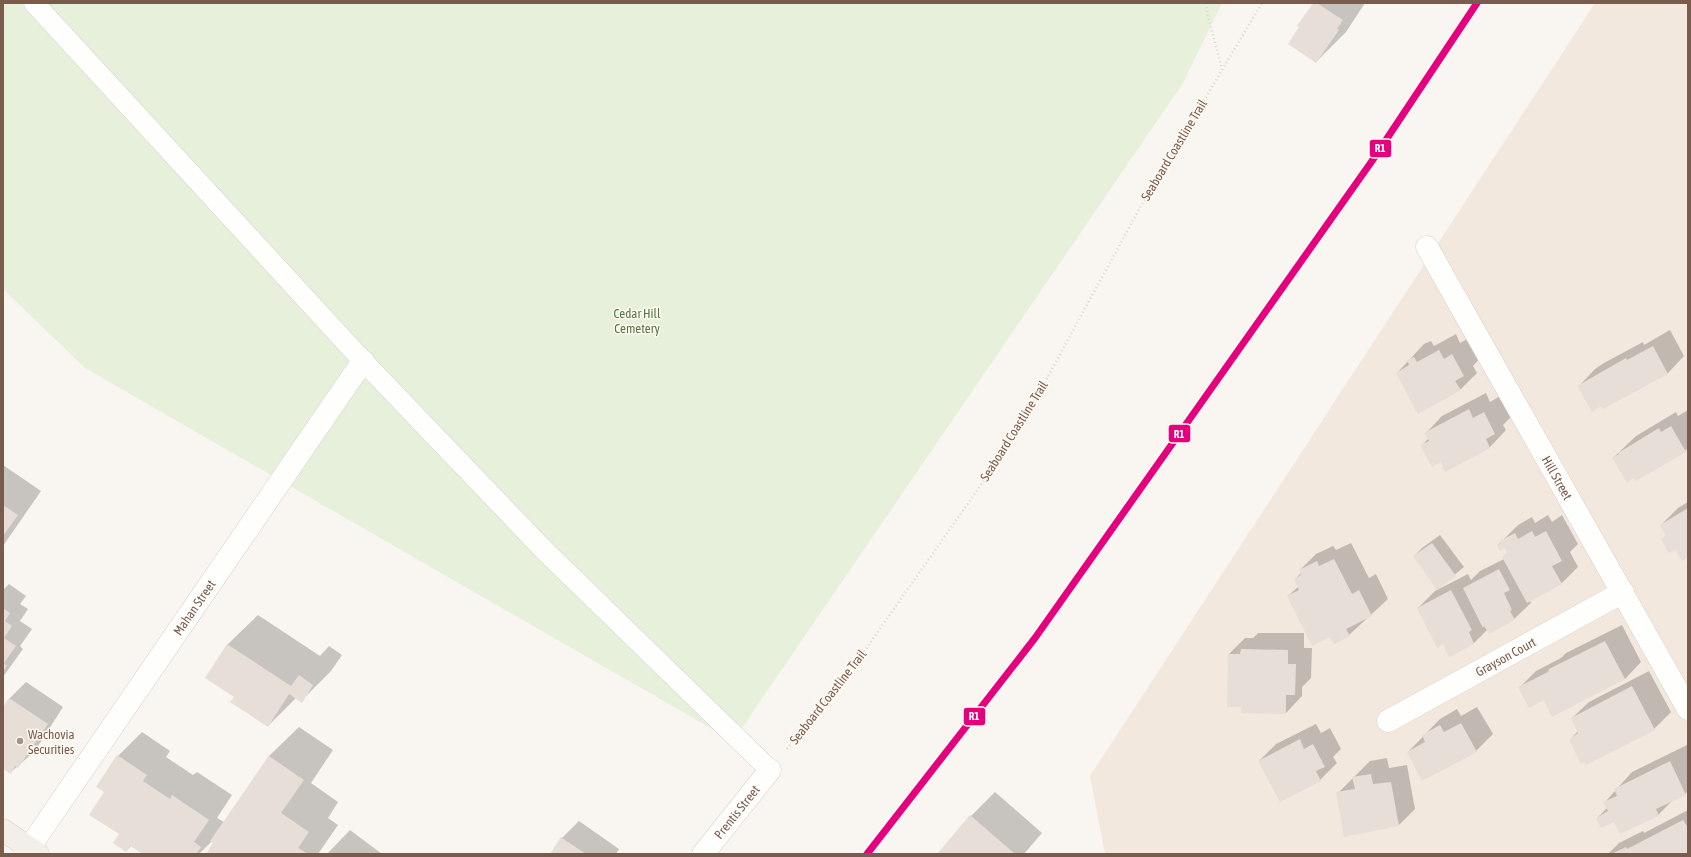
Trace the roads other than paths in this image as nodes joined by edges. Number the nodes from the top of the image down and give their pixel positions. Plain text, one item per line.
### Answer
1 (34, 3) edge
2 (1427, 246) dead end
3 (363, 361) junction
4 (1623, 592) junction
5 (1688, 709) edge
6 (1388, 721) dead end
7 (770, 770) joint
8 (3, 830) edge
9 (31, 852) edge
10 (703, 854) edge

1 - 3 lane
2 - 4 street, Hill Street
3 - 7 lane
3 - 9 street, Mahan Street
4 - 5 street, Hill Street
4 - 6 street, Grayson Court
7 - 10 street, Prentis Street
8 - 9 main road

